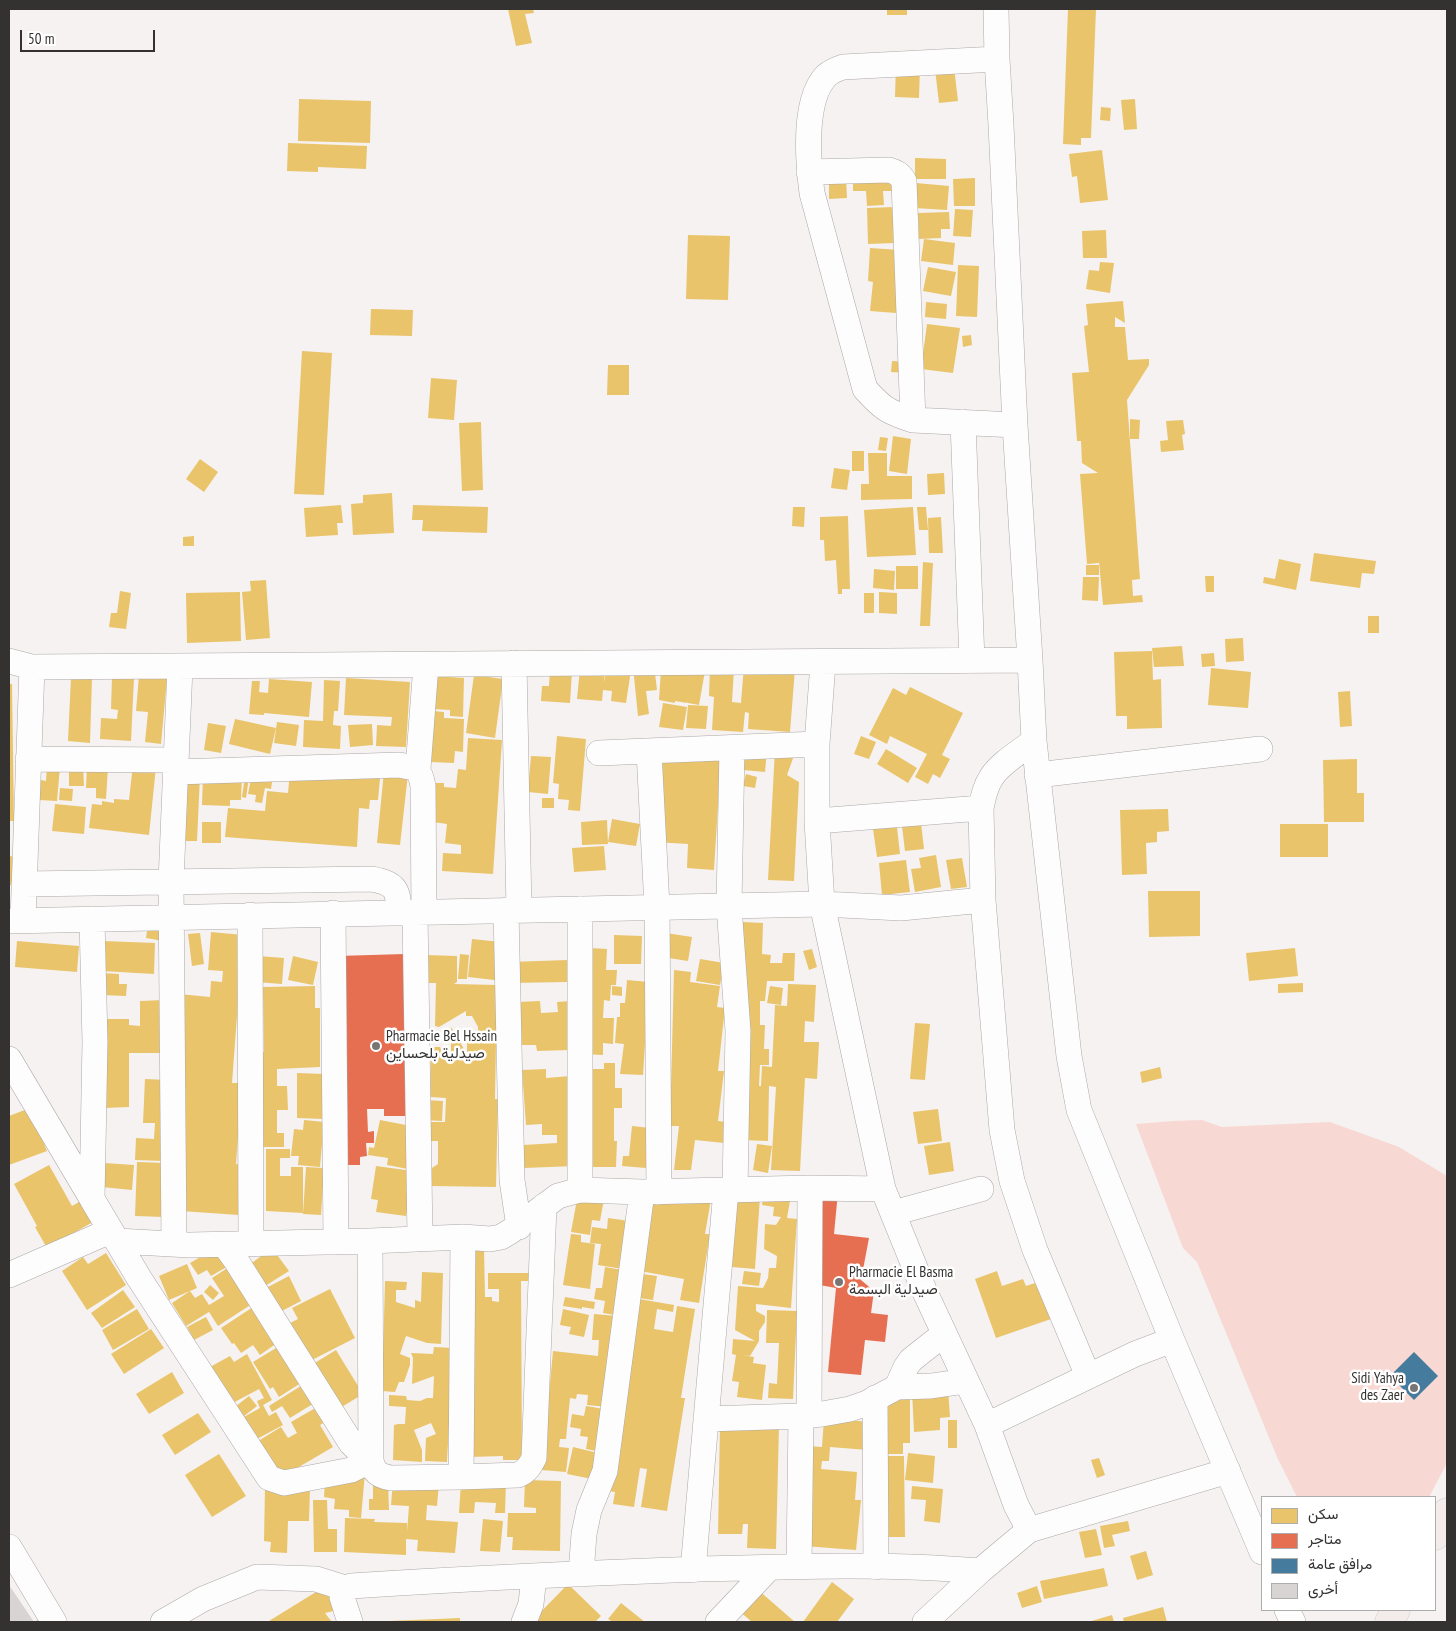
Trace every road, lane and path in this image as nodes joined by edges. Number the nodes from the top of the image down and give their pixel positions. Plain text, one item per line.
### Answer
1 (996, 9) edge
2 (997, 59) junction
3 (809, 172) junction
4 (913, 420) junction
5 (963, 422) junction
6 (1014, 425) junction
7 (1030, 660) junction
8 (972, 661) junction
9 (823, 663) junction
10 (20, 664) edge
11 (514, 664) junction
12 (426, 665) junction
13 (180, 666) junction
14 (1034, 741) junction
15 (817, 744) junction
16 (732, 748) junction
17 (1260, 749) dead end
18 (649, 751) junction
19 (599, 753) dead end
20 (28, 759) junction
21 (176, 766) junction
22 (418, 770) junction
23 (1038, 775) junction
24 (981, 808) junction
25 (817, 821) junction
26 (171, 882) junction
27 (24, 884) junction
28 (983, 900) junction
29 (822, 904) junction
30 (729, 906) junction
31 (657, 907) junction
32 (580, 909) junction
33 (513, 910) junction
34 (413, 912) junction
35 (333, 913) junction
36 (250, 915) junction
37 (171, 917) junction
38 (92, 919) junction
39 (16, 921) edge
40 (9, 1059) edge
41 (810, 1188) junction
42 (884, 1189) junction
43 (981, 1189) dead end
44 (580, 1190) junction
45 (731, 1190) junction
46 (651, 1192) junction
47 (92, 1199) junction
48 (544, 1206) junction
49 (893, 1213) junction
50 (519, 1226) junction
51 (114, 1236) junction
52 (463, 1237) junction
53 (420, 1239) junction
54 (370, 1241) junction
55 (336, 1242) junction
56 (251, 1243) junction
57 (174, 1244) junction
58 (224, 1244) junction
59 (9, 1275) edge
60 (944, 1334) junction
61 (1172, 1340) junction
62 (1088, 1376) junction
63 (966, 1381) junction
64 (897, 1387) junction
65 (875, 1398) junction
66 (805, 1416) junction
67 (706, 1419) junction
68 (987, 1425) junction
69 (371, 1460) junction
70 (1228, 1471) junction
71 (461, 1477) junction
72 (1447, 1512) edge
73 (1029, 1530) junction
74 (1436, 1534) edge
75 (9, 1547) edge
76 (1261, 1550) edge
77 (770, 1567) junction
78 (799, 1567) junction
79 (876, 1567) junction
80 (693, 1570) junction
81 (980, 1571) junction
82 (581, 1574) junction
83 (534, 1576) junction
84 (345, 1588) junction
85 (1395, 1611) edge
86 (54, 1622) edge
87 (163, 1622) edge
88 (350, 1622) edge
89 (524, 1622) edge
90 (718, 1622) edge
91 (925, 1622) edge
92 (1389, 1622) edge

1 - 2 street
2 - 3 street
2 - 6 street
3 - 4 street
3 - 4 street
4 - 5 street
5 - 6 street
5 - 8 street
6 - 7 street
7 - 8 street
7 - 14 street
8 - 9 street
9 - 11 street
9 - 15 street
10 - 13 street
10 - 20 street
11 - 12 street
11 - 33 street
12 - 13 street
12 - 22 street
13 - 21 street
14 - 23 street
14 - 24 street
15 - 16 street
15 - 25 street
16 - 18 street
16 - 30 street
17 - 23 street
18 - 19 street
18 - 31 street
20 - 21 street
20 - 27 street
21 - 22 street
21 - 26 street
22 - 34 street
23 - 61 street
24 - 25 street
24 - 28 street
25 - 29 street
26 - 27 street
26 - 34 street
26 - 37 street
27 - 39 street
28 - 29 street
28 - 62 street
29 - 30 street
29 - 42 street
30 - 31 street
30 - 45 street
31 - 32 street
31 - 46 street
32 - 33 street
32 - 44 street
33 - 34 street
33 - 50 street
34 - 35 street
34 - 53 street
35 - 36 street
35 - 55 street
36 - 37 street
36 - 56 street
37 - 38 street
37 - 57 street
38 - 39 street
38 - 47 street
40 - 47 street
41 - 42 street
41 - 45 street
41 - 66 street
42 - 49 street
43 - 49 street
44 - 46 street
44 - 48 street
45 - 46 street
45 - 67 street
46 - 82 street
47 - 51 street
48 - 50 street
48 - 71 street
49 - 60 street
50 - 52 street
51 - 57 street
51 - 59 street
51 - 69 street
52 - 53 street
52 - 71 street
53 - 54 street
54 - 55 street
54 - 69 street
55 - 56 street
56 - 58 street
57 - 58 street
58 - 69 street
60 - 63 street
60 - 64 street
61 - 62 street
61 - 70 street
62 - 68 street
63 - 64 street
63 - 68 street
64 - 65 street
65 - 66 street
65 - 79 street
66 - 67 street
66 - 78 street
67 - 80 street
68 - 73 street
69 - 71 street
70 - 73 street
70 - 76 street
72 - 74 main road
73 - 81 street
75 - 86 street
77 - 78 street
77 - 80 street
77 - 90 street
78 - 79 street
79 - 81 street
80 - 82 street
81 - 91 street
82 - 83 street
83 - 84 street
83 - 89 street
84 - 87 street
84 - 88 street
85 - 92 main road

